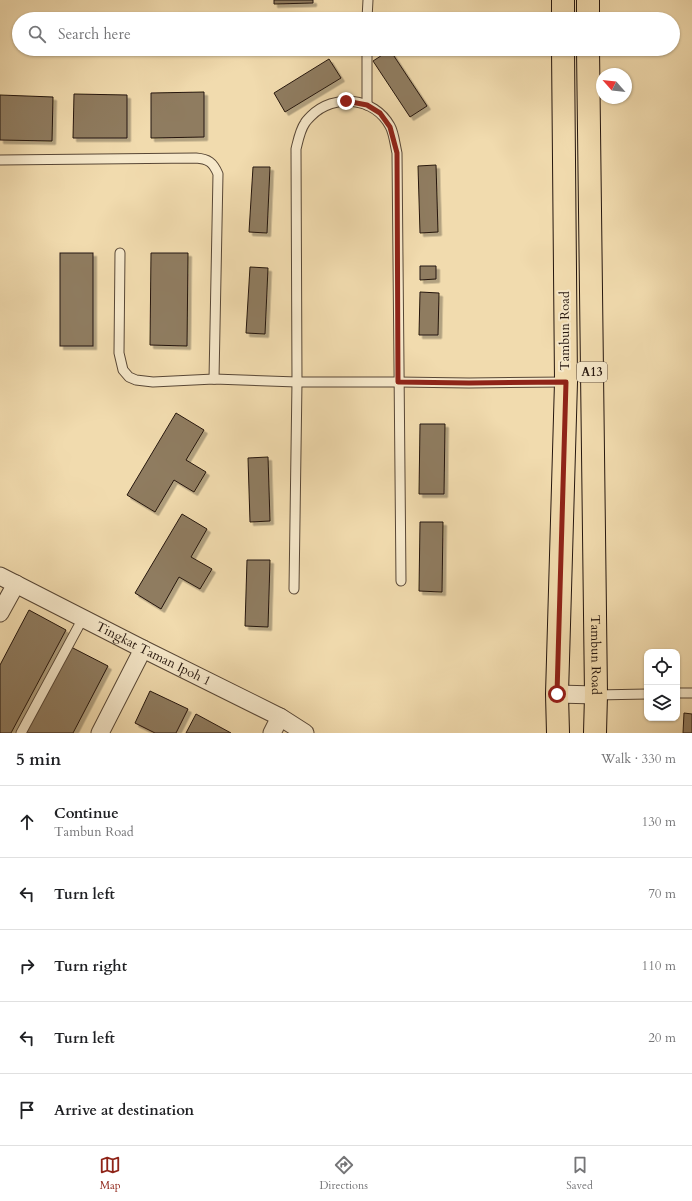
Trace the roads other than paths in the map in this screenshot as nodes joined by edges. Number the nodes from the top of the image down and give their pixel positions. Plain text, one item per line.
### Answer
1 (368, 0) edge
2 (563, 0) edge
3 (588, 0) edge
4 (367, 12) edge
5 (563, 12) edge
6 (588, 12) edge
7 (367, 56) edge
8 (563, 56) edge
9 (588, 56) edge
10 (367, 105) junction
11 (0, 160) edge
12 (120, 253) dead end
13 (214, 378) junction
14 (297, 382) junction
15 (398, 382) junction
16 (566, 382) junction
17 (0, 576) edge
18 (401, 581) dead end
19 (16, 584) junction
20 (294, 589) dead end
21 (0, 613) edge
22 (83, 618) junction
23 (143, 649) junction
24 (680, 693) edge
25 (692, 693) edge
26 (557, 694) junction
27 (644, 694) edge
28 (596, 695) junction
29 (280, 717) junction
30 (21, 733) edge
31 (100, 733) edge
32 (272, 733) edge
33 (306, 733) edge
34 (558, 733) edge
35 (595, 733) edge

1 - 4 lane
2 - 5 main road
3 - 6 main road
7 - 10 lane
8 - 16 main road, Tambun Road / A13
9 - 28 main road, Tambun Road / A13
10 - 14 lane
10 - 15 lane
11 - 13 lane
12 - 13 lane
13 - 14 lane
14 - 15 lane
14 - 20 lane
15 - 16 lane
15 - 18 lane
16 - 26 main road, Tambun Road / A13
17 - 19 street, Tingkat Taman Ipoh 1
19 - 21 street
19 - 22 street, Tingkat Taman Ipoh 1
22 - 23 street, Tingkat Taman Ipoh 1
22 - 30 lane
23 - 29 street, Tingkat Taman Ipoh 1
23 - 31 street
24 - 25 lane
26 - 28 street
26 - 34 main road, Tambun Road / A13
27 - 28 lane
28 - 35 main road, Tambun Road / A13
29 - 32 street
29 - 33 street, Tingkat Taman Ipoh 1

